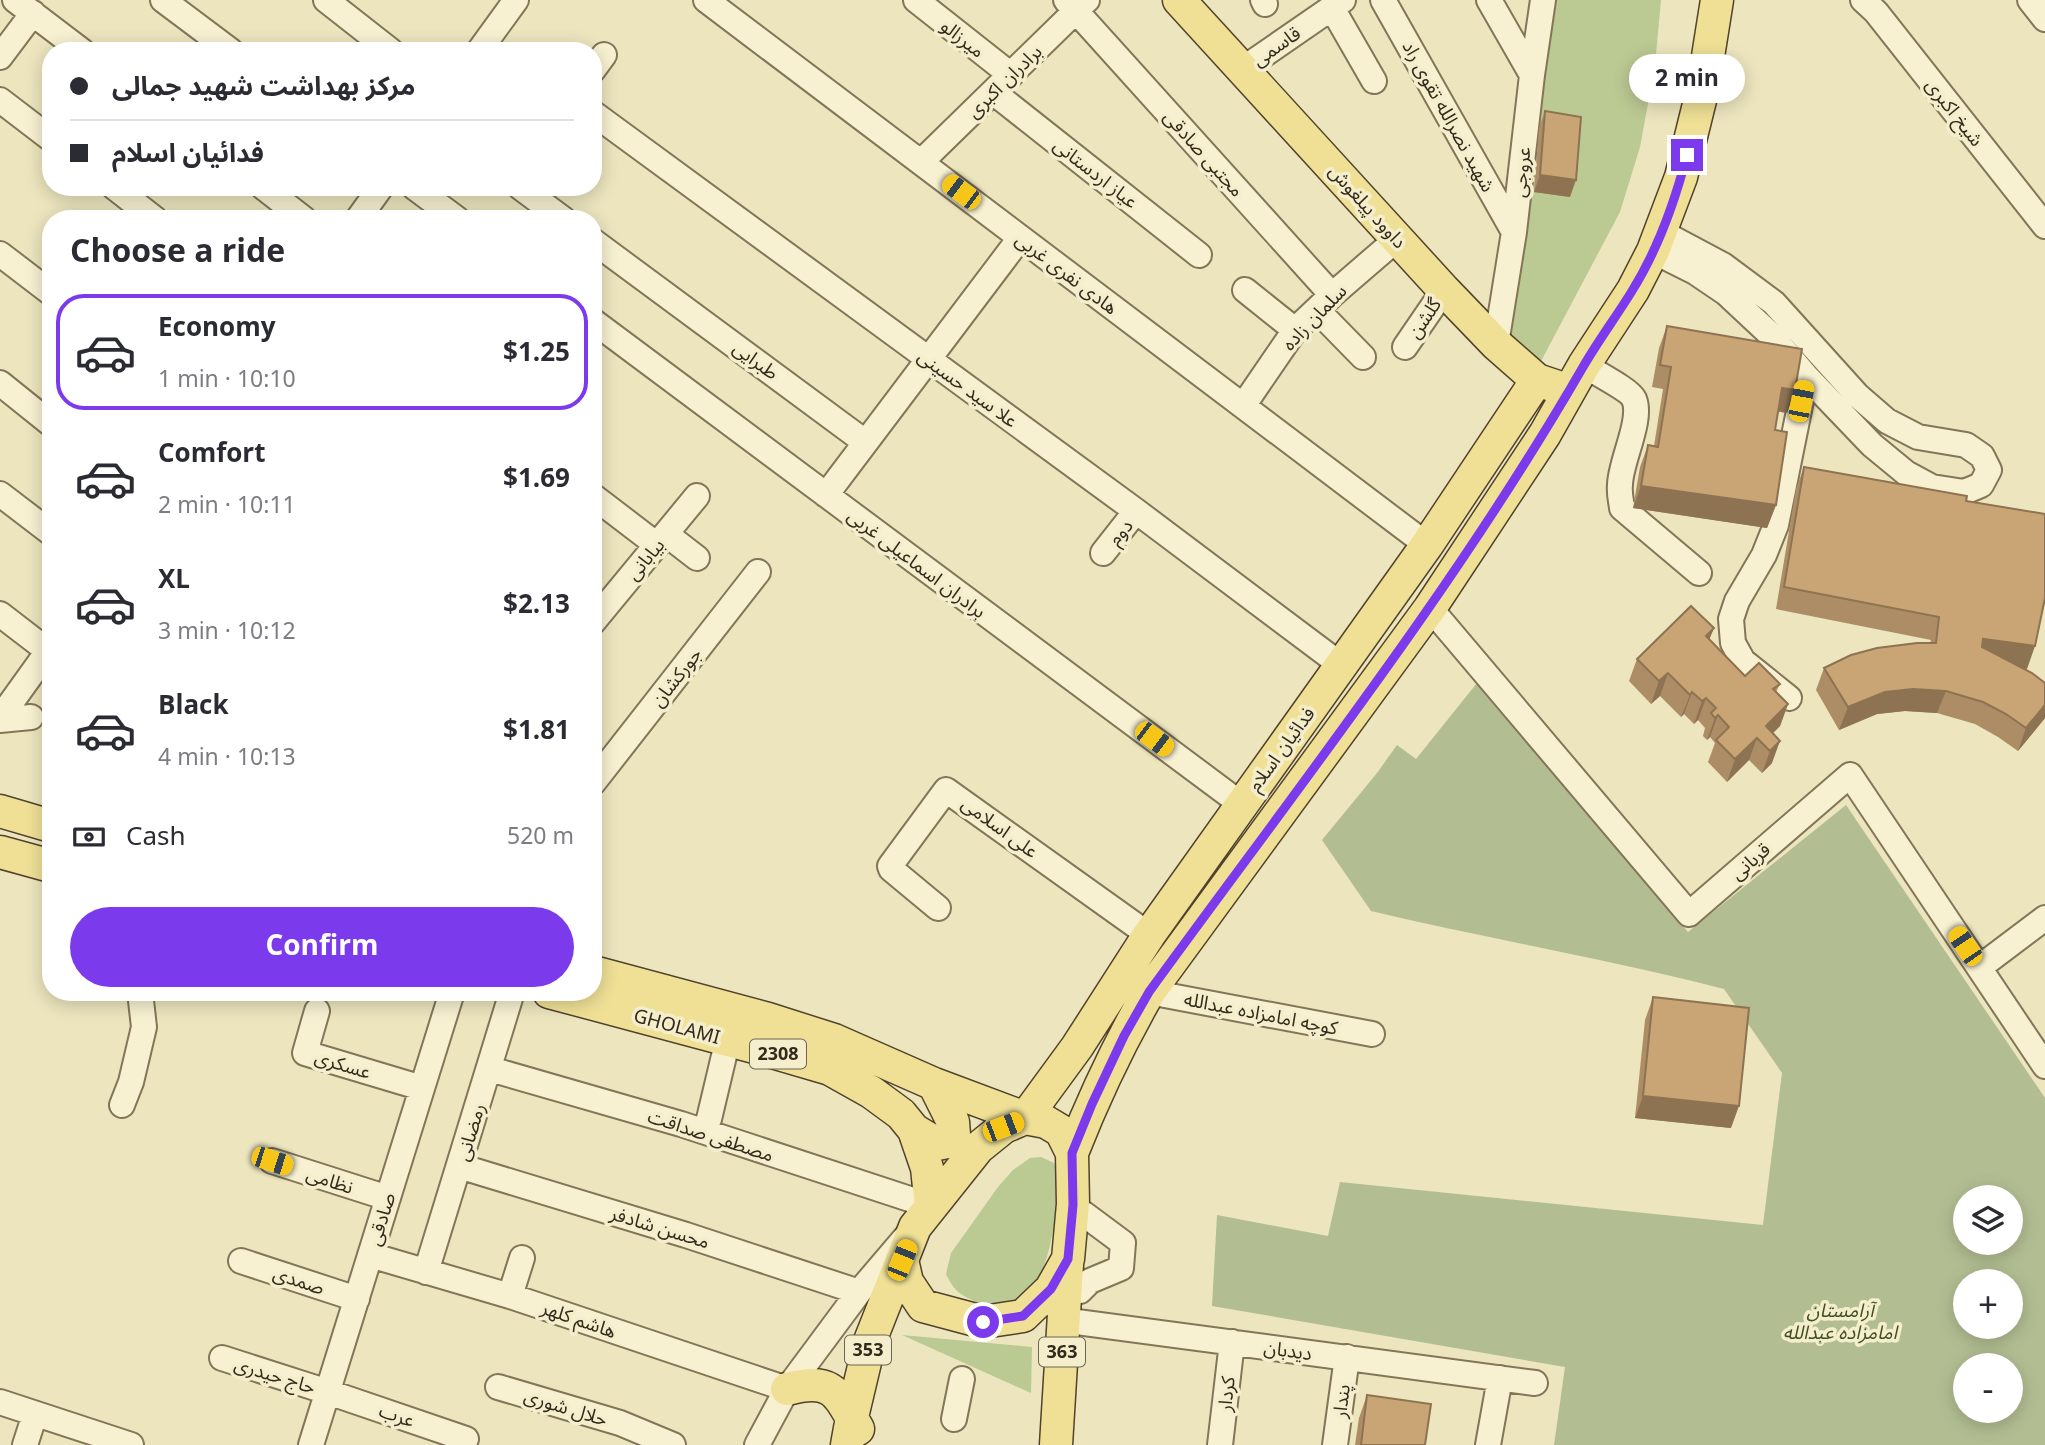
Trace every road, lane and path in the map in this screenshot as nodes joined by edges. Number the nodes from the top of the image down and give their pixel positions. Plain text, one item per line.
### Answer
1 (163, 0) edge
2 (326, 0) edge
3 (706, 0) edge
4 (916, 0) edge
5 (1179, 0) edge
6 (1383, 0) edge
7 (1489, 0) edge
8 (1543, 0) edge
9 (1717, 0) edge
10 (1863, 0) edge
11 (2029, 0) edge
12 (504, 4) edge
13 (1077, 4) edge
14 (1338, 4) edge
15 (24, 7) edge
16 (2045, 19) edge
17 (70, 42) edge
18 (219, 42) edge
19 (380, 42) edge
20 (493, 42) edge
21 (0, 57) edge
22 (1243, 69) junction
23 (1532, 75) junction
24 (1374, 81) dead end
25 (1002, 84) junction
26 (0, 100) edge
27 (602, 120) edge
28 (42, 132) edge
29 (921, 162) junction
30 (126, 196) edge
31 (274, 196) edge
32 (426, 196) edge
33 (532, 196) edge
34 (143, 210) edge
35 (292, 210) edge
36 (445, 210) edge
37 (551, 210) edge
38 (2045, 226) edge
39 (1514, 232) junction
40 (1020, 238) junction
41 (1398, 238) junction
42 (1657, 242) junction
43 (602, 248) edge
44 (0, 254) edge
45 (1199, 255) dead end
46 (42, 286) edge
47 (1444, 289) junction
48 (1245, 290) dead end
49 (1324, 302) junction
50 (602, 328) edge
51 (1295, 330) junction
52 (1496, 344) junction
53 (1405, 347) dead end
54 (1363, 357) dead end
55 (929, 359) junction
56 (1579, 374) junction
57 (1806, 376) junction
58 (1537, 380) junction
59 (0, 383) edge
60 (1243, 406) junction
61 (42, 417) edge
62 (1512, 417) junction
63 (1545, 434) junction
64 (1918, 437) junction
65 (865, 442) junction
66 (1906, 473) junction
67 (0, 494) edge
68 (826, 495) junction
69 (697, 496) dead end
70 (602, 502) edge
71 (1136, 511) junction
72 (42, 526) edge
73 (662, 539) junction
74 (1427, 545) junction
75 (1103, 553) dead end
76 (697, 558) dead end
77 (758, 572) dead end
78 (1699, 573) dead end
79 (1430, 608) junction
80 (602, 611) edge
81 (0, 614) edge
82 (42, 644) edge
83 (42, 661) edge
84 (1341, 665) junction
85 (1789, 698) dead end
86 (31, 717) dead end
87 (0, 719) edge
88 (602, 771) edge
89 (1241, 804) junction
90 (0, 811) edge
91 (42, 823) edge
92 (0, 852) edge
93 (42, 864) edge
94 (938, 908) dead end
95 (2045, 918) edge
96 (1149, 935) junction
97 (1980, 967) junction
98 (602, 974) edge
99 (1149, 992) junction
100 (141, 1001) edge
101 (449, 1001) edge
102 (509, 1001) edge
103 (583, 1001) edge
104 (317, 1011) dead end
105 (1373, 1034) dead end
106 (728, 1040) junction
107 (2045, 1066) edge
108 (490, 1069) junction
109 (934, 1084) junction
110 (422, 1088) junction
111 (122, 1105) dead end
112 (1025, 1118) junction
113 (709, 1119) dead end
114 (914, 1130) junction
115 (1072, 1153) junction
116 (272, 1161) dead end
117 (459, 1166) junction
118 (388, 1198) junction
119 (1078, 1202) junction
120 (923, 1217) junction
121 (370, 1255) junction
122 (522, 1258) dead end
123 (1068, 1259) junction
124 (902, 1260) junction
125 (241, 1261) dead end
126 (426, 1272) junction
127 (1080, 1291) junction
128 (859, 1292) junction
129 (510, 1296) junction
130 (357, 1299) junction
131 (923, 1306) junction
132 (1077, 1322) junction
133 (1232, 1342) junction
134 (1062, 1354) junction
135 (1347, 1357) junction
136 (222, 1359) dead end
137 (961, 1378) dead end
138 (1500, 1378) junction
139 (1535, 1383) dead end
140 (498, 1387) dead end
141 (787, 1389) junction
142 (328, 1392) junction
143 (0, 1402) edge
144 (35, 1414) junction
145 (954, 1419) dead end
146 (849, 1431) edge
147 (467, 1439) dead end
148 (26, 1445) edge
149 (131, 1445) edge
150 (311, 1445) edge
151 (673, 1445) edge
152 (757, 1445) edge
153 (867, 1445) edge
154 (1056, 1445) edge
155 (1220, 1445) edge
156 (1335, 1445) edge
157 (1488, 1445) edge

1 - 18 street
2 - 19 street
3 - 29 street, هادی نفری غربی
4 - 25 street, میرزالو
5 - 22 main road, داوود پیلغوش
6 - 39 street, شهید نصرالله تقوی راد
7 - 23 street
8 - 23 street, عروجی
9 - 42 main road, فدائیان اسلام
10 - 38 street, شیخ اکبری
11 - 16 street
12 - 20 street
13 - 25 street, برادران اکبری
13 - 49 street, مجتبی صادقی
14 - 22 street, قاسمی
14 - 24 street
15 - 17 street
15 - 21 street
22 - 41 main road, داوود پیلغوش
23 - 39 street, عروجی
25 - 29 street, برادران اکبری
25 - 45 street, عیاز اردستانی
26 - 28 street
27 - 55 street, علا سید حسینی
29 - 40 street, هادی نفری غربی
30 - 34 street
31 - 35 street
32 - 36 street
33 - 37 street
39 - 52 street, عروجی
40 - 55 street
40 - 60 street, هادی نفری غربی
41 - 47 main road, داوود پیلغوش
41 - 49 street, سلمان زاده
42 - 56 main road, فدائیان اسلام
42 - 57 street
42 - 64 street
43 - 65 street, طبرایی
44 - 46 street
47 - 52 main road, داوود پیلغوش
47 - 53 street, گلشن
48 - 51 street
49 - 51 street, سلمان زاده
49 - 54 street, مجتبی صادقی
50 - 68 street, برادران اسماعیلی غربی
51 - 60 street, سلمان زاده
52 - 58 main road, داوود پیلغوش
55 - 65 street
55 - 71 street, علا سید حسینی
56 - 58 main road
56 - 63 main road, فدائیان اسلام
56 - 78 street
57 - 66 street
57 - 85 street
58 - 62 main road, فدائیان اسلام
59 - 61 street
60 - 74 street, هادی نفری غربی
62 - 63 main road
62 - 74 main road, فدائیان اسلام
63 - 79 main road, فدائیان اسلام
64 - 66 street
64 - 66 street
65 - 68 street
67 - 72 street
68 - 89 street, برادران اسماعیلی غربی
69 - 73 street, بیابانی
70 - 73 street
71 - 75 street, دوم
71 - 84 street, علا سید حسینی
73 - 76 street
73 - 80 street, بیابانی
74 - 84 main road, فدائیان اسلام
77 - 88 street, جورکشان
79 - 97 street, قربانی
79 - 99 main road, فدائیان اسلام
81 - 82 street
83 - 87 street
84 - 89 main road, فدائیان اسلام
86 - 87 street
89 - 96 main road, فدائیان اسلام
90 - 91 main road
92 - 93 main road
94 - 96 street, علی اسلامی
95 - 97 street
96 - 112 main road, فدائیان اسلام
97 - 107 street, قربانی
98 - 109 main road, GHOLAMI / 2308
99 - 105 street, کوچه امامزاده عبدالله
99 - 115 main road, فدائیان اسلام
100 - 111 street
101 - 110 street, صادقی
102 - 108 street, رمضانی
103 - 106 main road, GHOLAMI / 2308
104 - 110 street, عسکری
106 - 113 street
106 - 114 main road, GHOLAMI / 2308
108 - 117 street, رمضانی
108 - 120 street, مصطفی صداقت
109 - 112 main road, GHOLAMI / 2308
109 - 114 main road
110 - 118 street, صادقی
112 - 115 main road
112 - 120 main road
114 - 120 main road, GHOLAMI / 2308
115 - 119 main road
116 - 118 street, نظامی
117 - 126 street, رمضانی
117 - 128 street, محسن شادفر
118 - 121 street, صادقی
119 - 123 main road
119 - 127 street
119 - 127 street
120 - 124 main road
120 - 128 street
121 - 126 street, هاشم کلهر
121 - 130 street, صادقی
122 - 129 street
123 - 131 main road
123 - 134 main road, 363
124 - 131 main road
124 - 146 main road, 353
125 - 130 street, صمدی
126 - 129 street, هاشم کلهر
127 - 132 street
128 - 141 street
129 - 141 street, هاشم کلهر
130 - 142 street, صادقی
131 - 153 main road, 353
132 - 133 street, دیدبان
132 - 134 street
133 - 135 street, دیدبان
133 - 155 street, کردار
134 - 154 main road, 363
135 - 138 street, دیدبان
135 - 156 street, پندار
136 - 142 street, حاج حیدری
137 - 145 street
138 - 139 street, دیدبان
138 - 157 street
140 - 151 street, حلال شوری
141 - 146 main road
141 - 152 street
142 - 147 street, عرب
142 - 150 street, صادقی
143 - 144 street
144 - 148 street
144 - 149 street
146 - 153 main road

